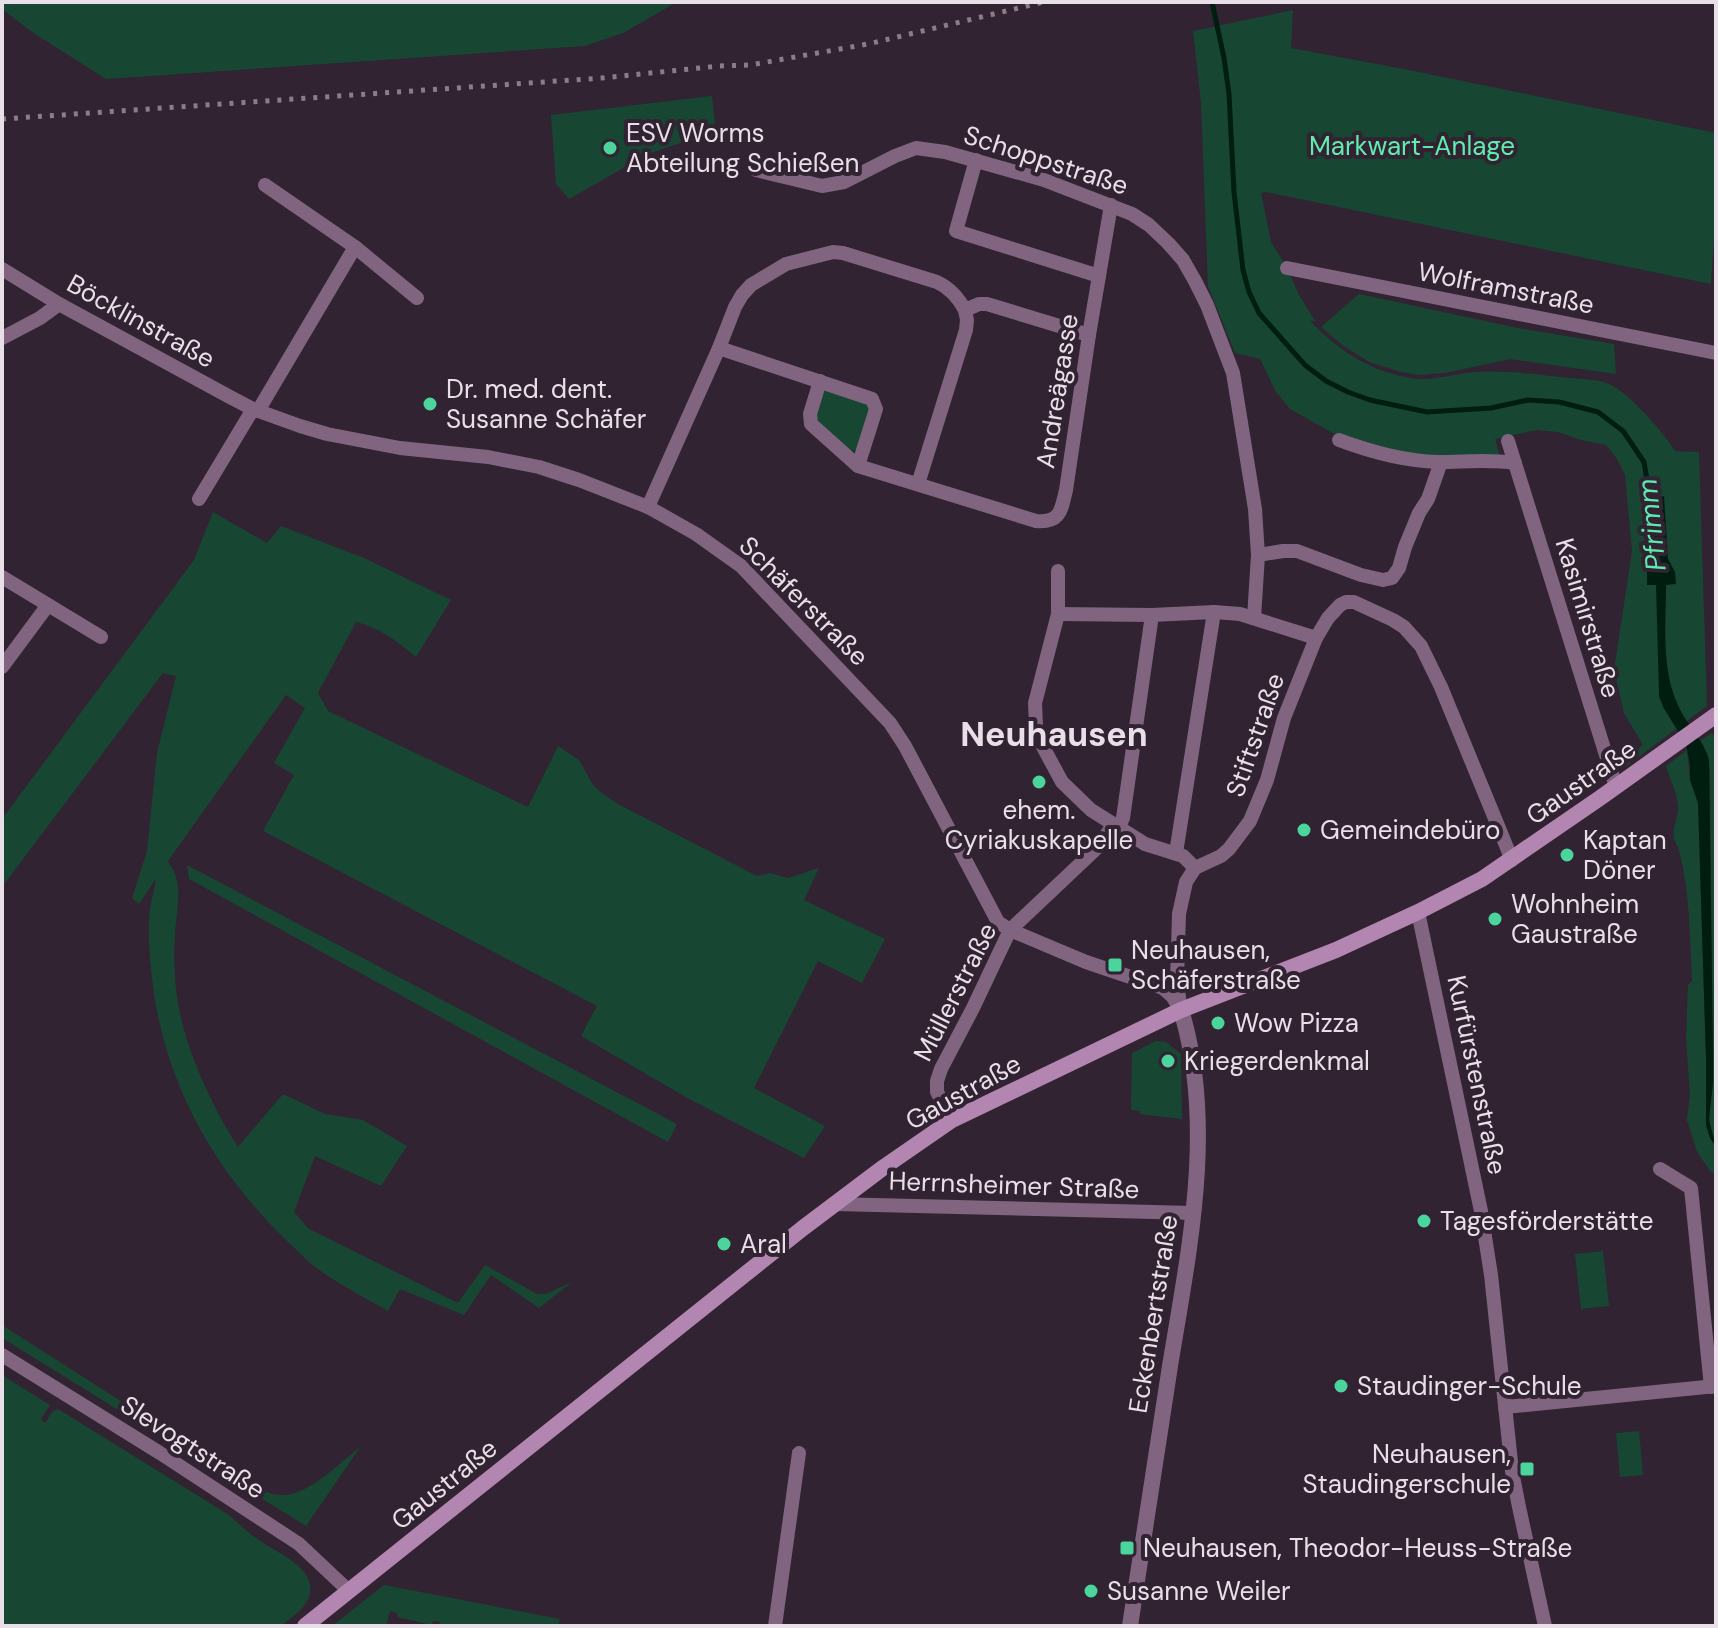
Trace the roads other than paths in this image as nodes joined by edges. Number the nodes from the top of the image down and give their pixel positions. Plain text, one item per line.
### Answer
1 (976, 160) junction
2 (756, 170) dead end
3 (265, 185) dead end
4 (1111, 205) junction
5 (355, 247) junction
6 (1287, 268) dead end
7 (2, 269) edge
8 (1099, 276) junction
9 (417, 298) dead end
10 (59, 304) junction
11 (965, 310) junction
12 (1089, 335) junction
13 (2, 338) edge
14 (719, 348) junction
15 (1716, 353) edge
16 (820, 381) junction
17 (256, 410) junction
18 (1339, 440) dead end
19 (1508, 441) dead end
20 (1441, 462) junction
21 (1515, 463) junction
22 (858, 466) junction
23 (918, 484) junction
24 (199, 499) dead end
25 (648, 507) junction
26 (1258, 555) junction
27 (1058, 571) dead end
28 (2, 577) edge
29 (48, 605) junction
30 (1214, 612) junction
31 (1058, 614) junction
32 (1152, 615) junction
33 (1254, 618) junction
34 (101, 637) dead end
35 (1316, 638) junction
36 (2, 667) edge
37 (1710, 719) edge
38 (1616, 787) junction
39 (1116, 826) junction
40 (1176, 853) junction
41 (1512, 860) junction
42 (1195, 868) junction
43 (1418, 912) junction
44 (1010, 930) junction
45 (1181, 1010) junction
46 (952, 1120) junction
47 (1660, 1169) dead end
48 (834, 1204) junction
49 (1193, 1213) junction
50 (2, 1355) edge
51 (1714, 1387) edge
52 (1505, 1407) junction
53 (799, 1453) dead end
54 (349, 1591) junction
55 (305, 1626) edge
56 (775, 1626) edge
57 (1130, 1626) edge
58 (1545, 1626) edge

1 - 2 street, Schoppstraße
1 - 4 street, Schoppstraße
1 - 8 street
3 - 5 street
4 - 8 street, Andreägasse
4 - 26 street, Schoppstraße
5 - 9 street
5 - 17 street
6 - 15 street, Wolframstraße
7 - 10 street, Böcklinstraße
8 - 12 street, Andreägasse
10 - 13 street
10 - 17 street, Böcklinstraße
11 - 12 street
11 - 14 street
11 - 23 street
12 - 23 street, Andreägasse
14 - 16 street
14 - 25 street
16 - 22 street
16 - 22 street
17 - 24 street
17 - 25 street, Schäferstraße
18 - 20 street
19 - 21 street, Kasimirstraße
20 - 21 street
20 - 26 street
21 - 38 street, Kasimirstraße
22 - 23 street
25 - 44 street, Schäferstraße
26 - 33 street, Schoppstraße
27 - 31 street
28 - 29 street
29 - 34 street
29 - 36 street
30 - 32 street
30 - 33 street
30 - 40 street
31 - 32 street
31 - 39 street
32 - 39 street, Müllerstraße
33 - 35 street
35 - 41 street, Stiftstraße
35 - 42 street, Stiftstraße
37 - 38 main road, Gaustraße
38 - 41 main road, Gaustraße
39 - 40 street
39 - 44 street, Müllerstraße
40 - 42 street
41 - 43 main road, Gaustraße
42 - 45 street
43 - 45 main road, Gaustraße
43 - 52 street, Kurfürstenstraße
44 - 45 street, Schäferstraße
44 - 46 street, Müllerstraße
45 - 46 main road, Gaustraße
45 - 49 street, Eckenbertstraße
46 - 48 main road, Gaustraße
47 - 51 street
48 - 49 street, Herrnsheimer Straße
48 - 54 main road, Gaustraße
49 - 57 street, Eckenbertstraße
50 - 54 street, Slevogtstraße
51 - 52 street
52 - 58 street, Kurfürstenstraße
53 - 56 street
54 - 55 main road, Gaustraße

